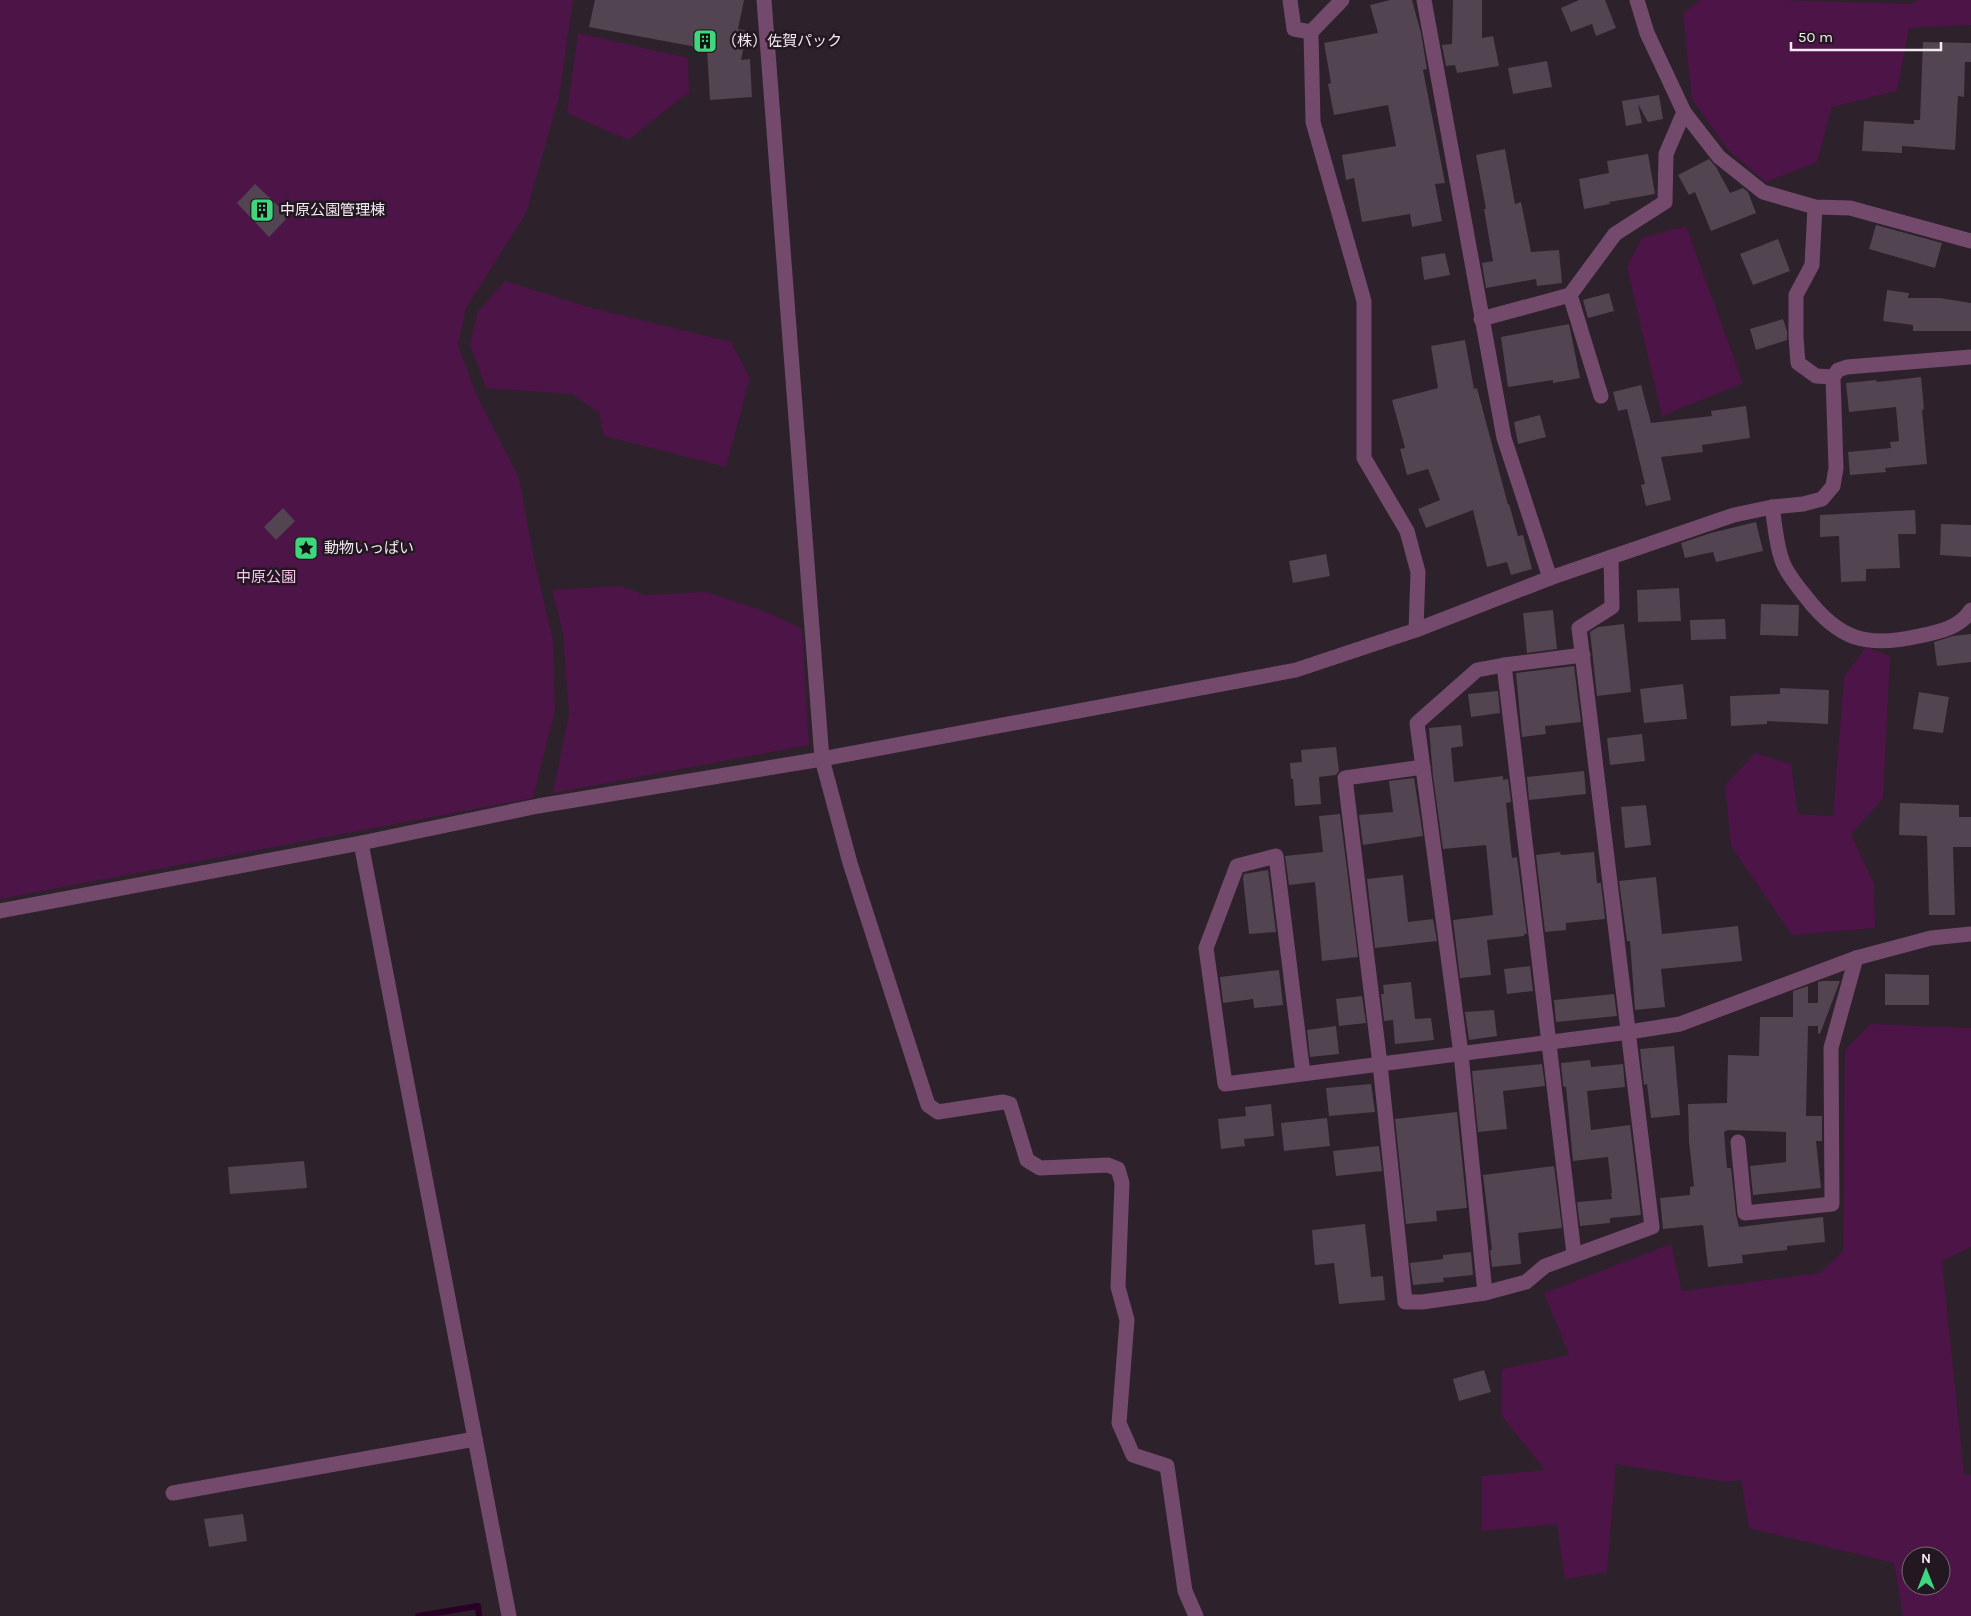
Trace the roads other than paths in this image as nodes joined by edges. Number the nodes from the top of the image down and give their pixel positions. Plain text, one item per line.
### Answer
1 (764, 0) edge
2 (1290, 0) edge
3 (1342, 0) edge
4 (1424, 0) edge
5 (1636, 0) edge
6 (1311, 32) junction
7 (1684, 112) junction
8 (1815, 207) junction
9 (1971, 241) edge
10 (1570, 295) junction
11 (1481, 319) junction
12 (1971, 357) edge
13 (1833, 377) junction
14 (1601, 396) dead end
15 (1772, 507) junction
16 (1611, 557) junction
17 (1550, 578) junction
18 (1971, 610) edge
19 (1416, 630) junction
20 (1583, 654) junction
21 (1504, 665) junction
22 (822, 759) junction
23 (1423, 767) junction
24 (361, 843) junction
25 (0, 911) edge
26 (1971, 934) edge
27 (1856, 958) junction
28 (1628, 1032) junction
29 (1550, 1042) junction
30 (1461, 1054) junction
31 (1380, 1064) junction
32 (1303, 1074) junction
33 (1738, 1142) dead end
34 (1574, 1254) junction
35 (1485, 1292) junction
36 (475, 1439) junction
37 (173, 1493) dead end
38 (510, 1616) edge
39 (1196, 1616) edge

1 - 22 street
2 - 6 street
3 - 6 street
4 - 11 street
5 - 7 street
6 - 19 street
7 - 8 street
7 - 10 street
8 - 9 street
8 - 13 street
10 - 11 street
10 - 14 street
11 - 17 street
12 - 13 street
13 - 15 street
15 - 16 street
15 - 18 street
16 - 17 street
16 - 20 street
17 - 19 street
19 - 22 street
20 - 21 street
20 - 28 street
21 - 23 street
21 - 29 street
22 - 24 street
22 - 39 street
23 - 30 street
23 - 31 street
24 - 25 street
24 - 36 street
26 - 27 street
27 - 28 street
27 - 33 street
28 - 29 street
28 - 34 street
29 - 30 street
29 - 34 street
30 - 31 street
30 - 35 street
31 - 32 street
31 - 35 street
32 - 32 street
34 - 35 street
36 - 37 street
36 - 38 street

